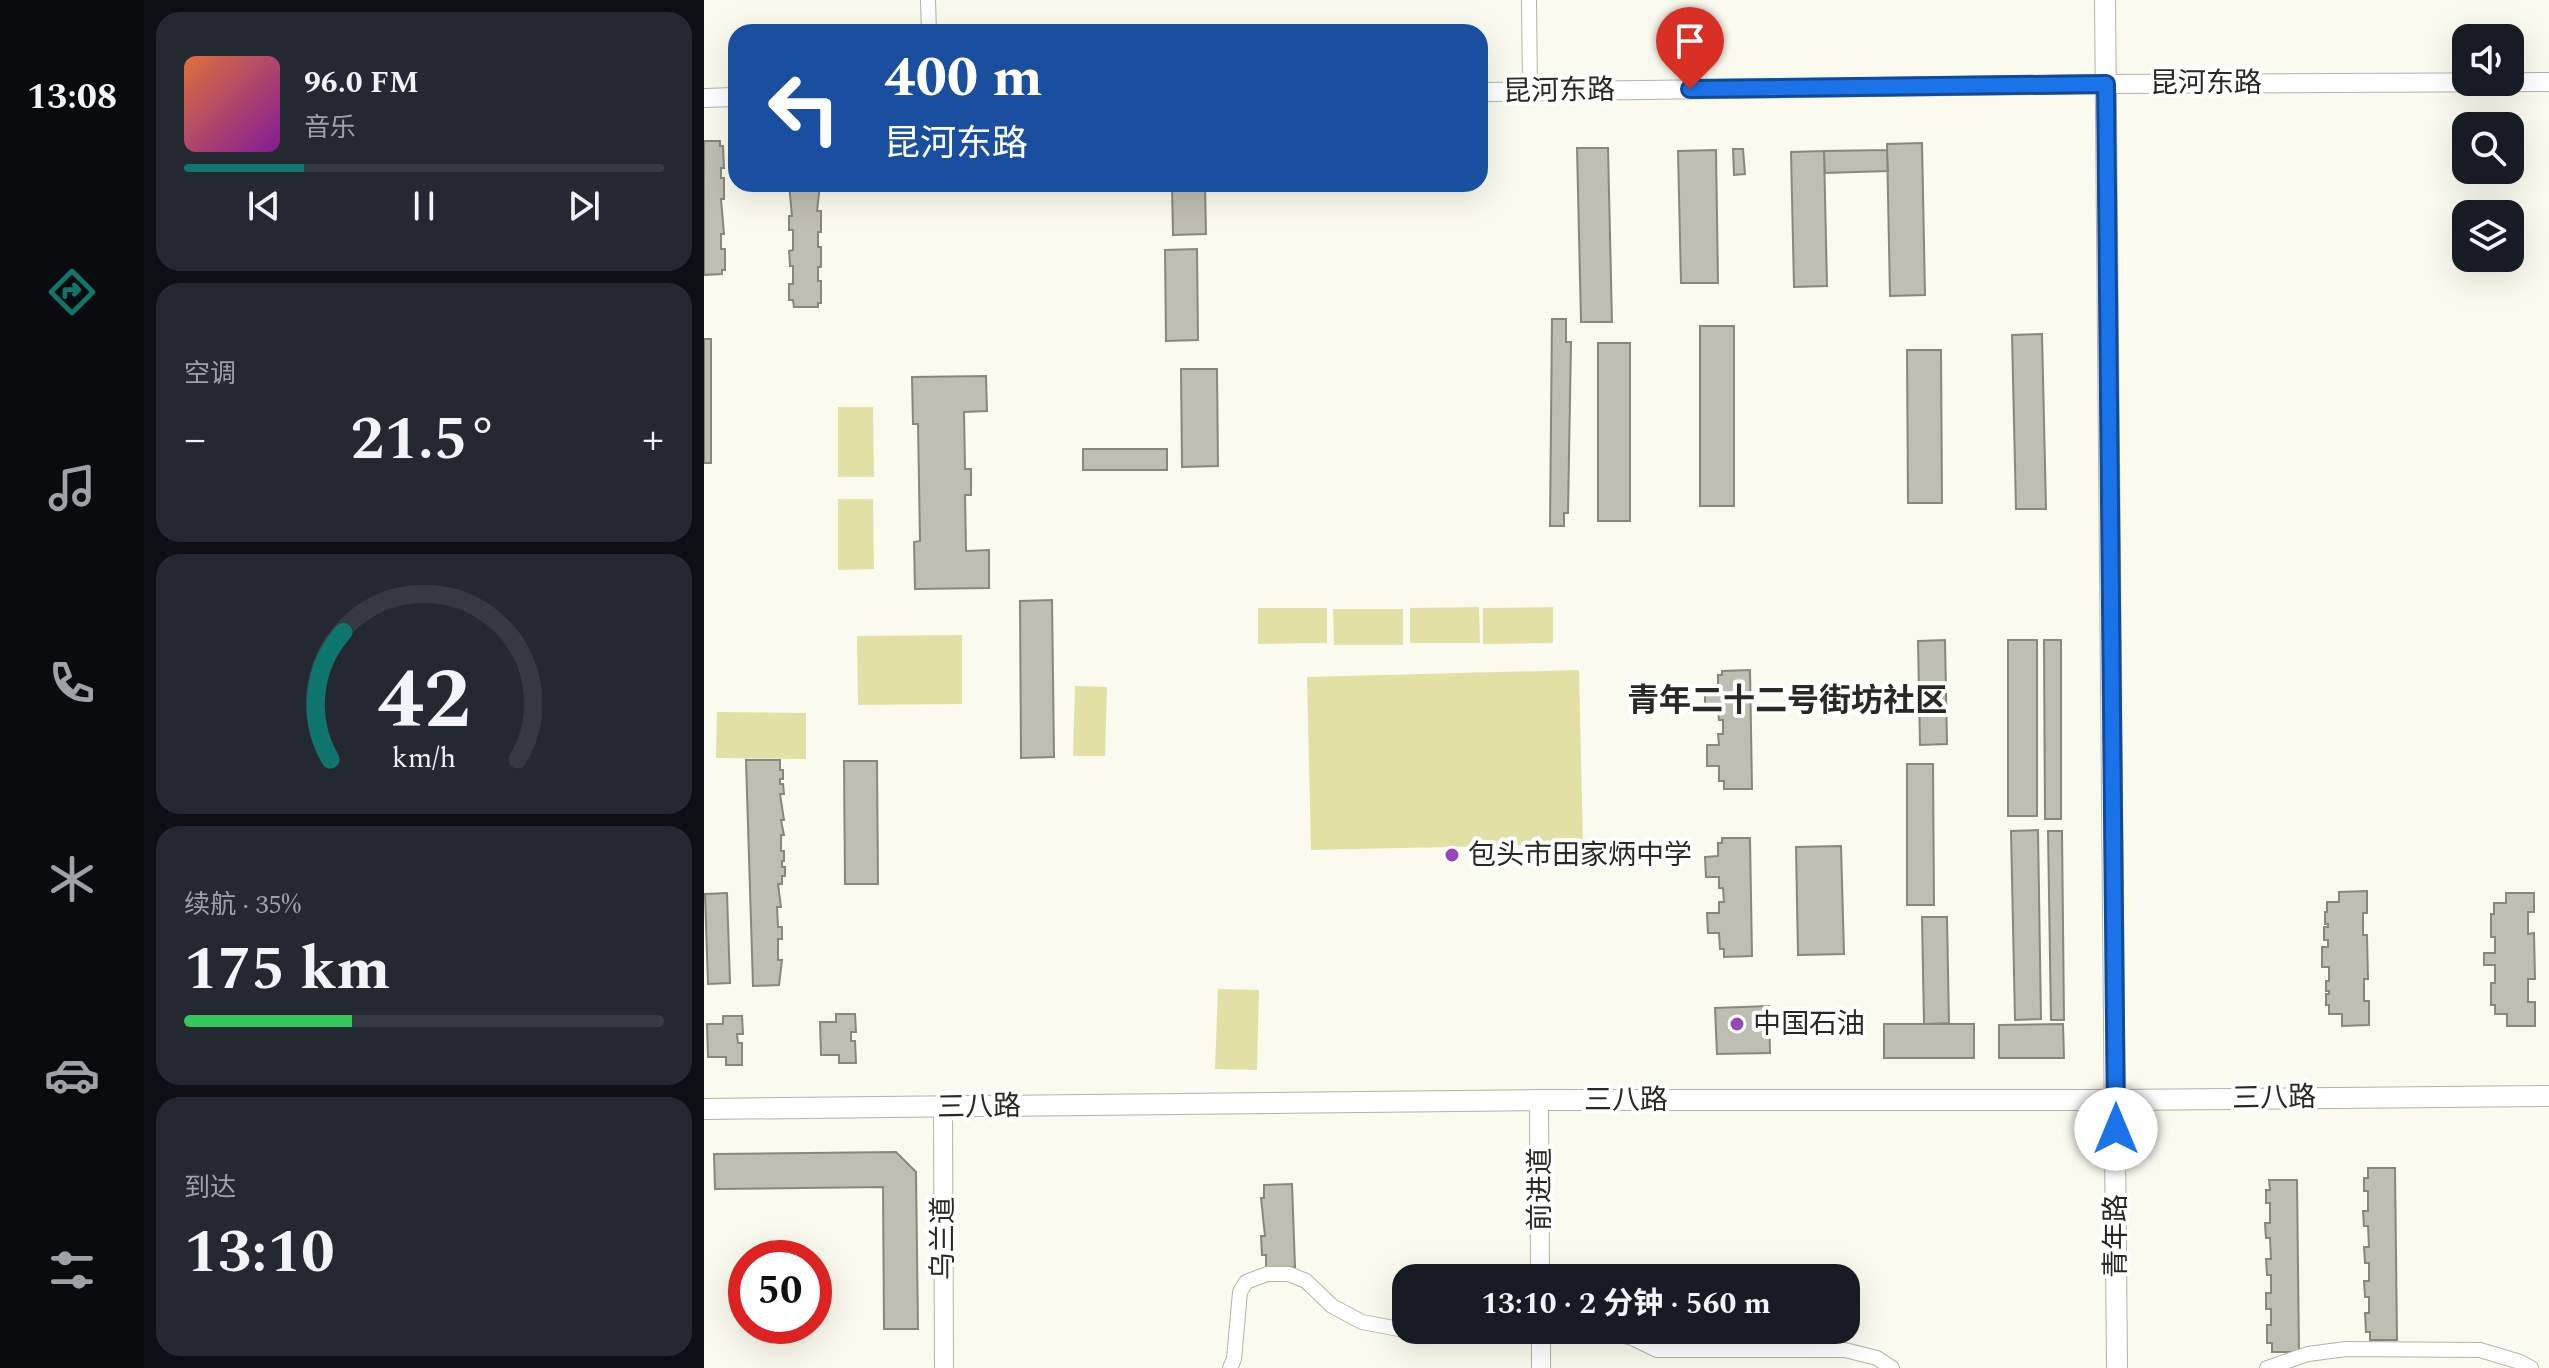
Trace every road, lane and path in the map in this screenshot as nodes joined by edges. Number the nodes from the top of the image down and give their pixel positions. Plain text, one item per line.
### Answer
1 (928, 0) edge
2 (1529, 0) edge
3 (2105, 0) edge
4 (929, 24) edge
5 (2549, 82) edge
6 (2106, 84) junction
7 (1530, 91) junction
8 (1488, 92) edge
9 (728, 97) edge
10 (704, 98) edge
11 (2549, 1096) edge
12 (1539, 1100) junction
13 (2116, 1100) junction
14 (943, 1107) junction
15 (704, 1109) edge
16 (1540, 1264) edge
17 (1392, 1328) edge
18 (1541, 1344) edge
19 (1645, 1344) edge
20 (944, 1368) edge
21 (1230, 1368) edge
22 (1541, 1368) edge
23 (1892, 1368) edge
24 (2117, 1368) edge
25 (2267, 1368) edge
26 (2531, 1368) edge

1 - 4 street
2 - 7 street
3 - 6 main road, 青年路
5 - 6 street, 昆河东路
6 - 7 street, 昆河东路
6 - 13 main road, 青年路
7 - 8 street, 昆河东路
9 - 10 street
11 - 13 main road, 三八路
12 - 13 main road, 三八路
12 - 14 main road, 三八路
12 - 16 street, 前进道
13 - 24 main road, 青年路
14 - 15 main road, 三八路
14 - 20 street, 乌兰道
17 - 21 street
18 - 22 street
19 - 23 street
25 - 26 street

